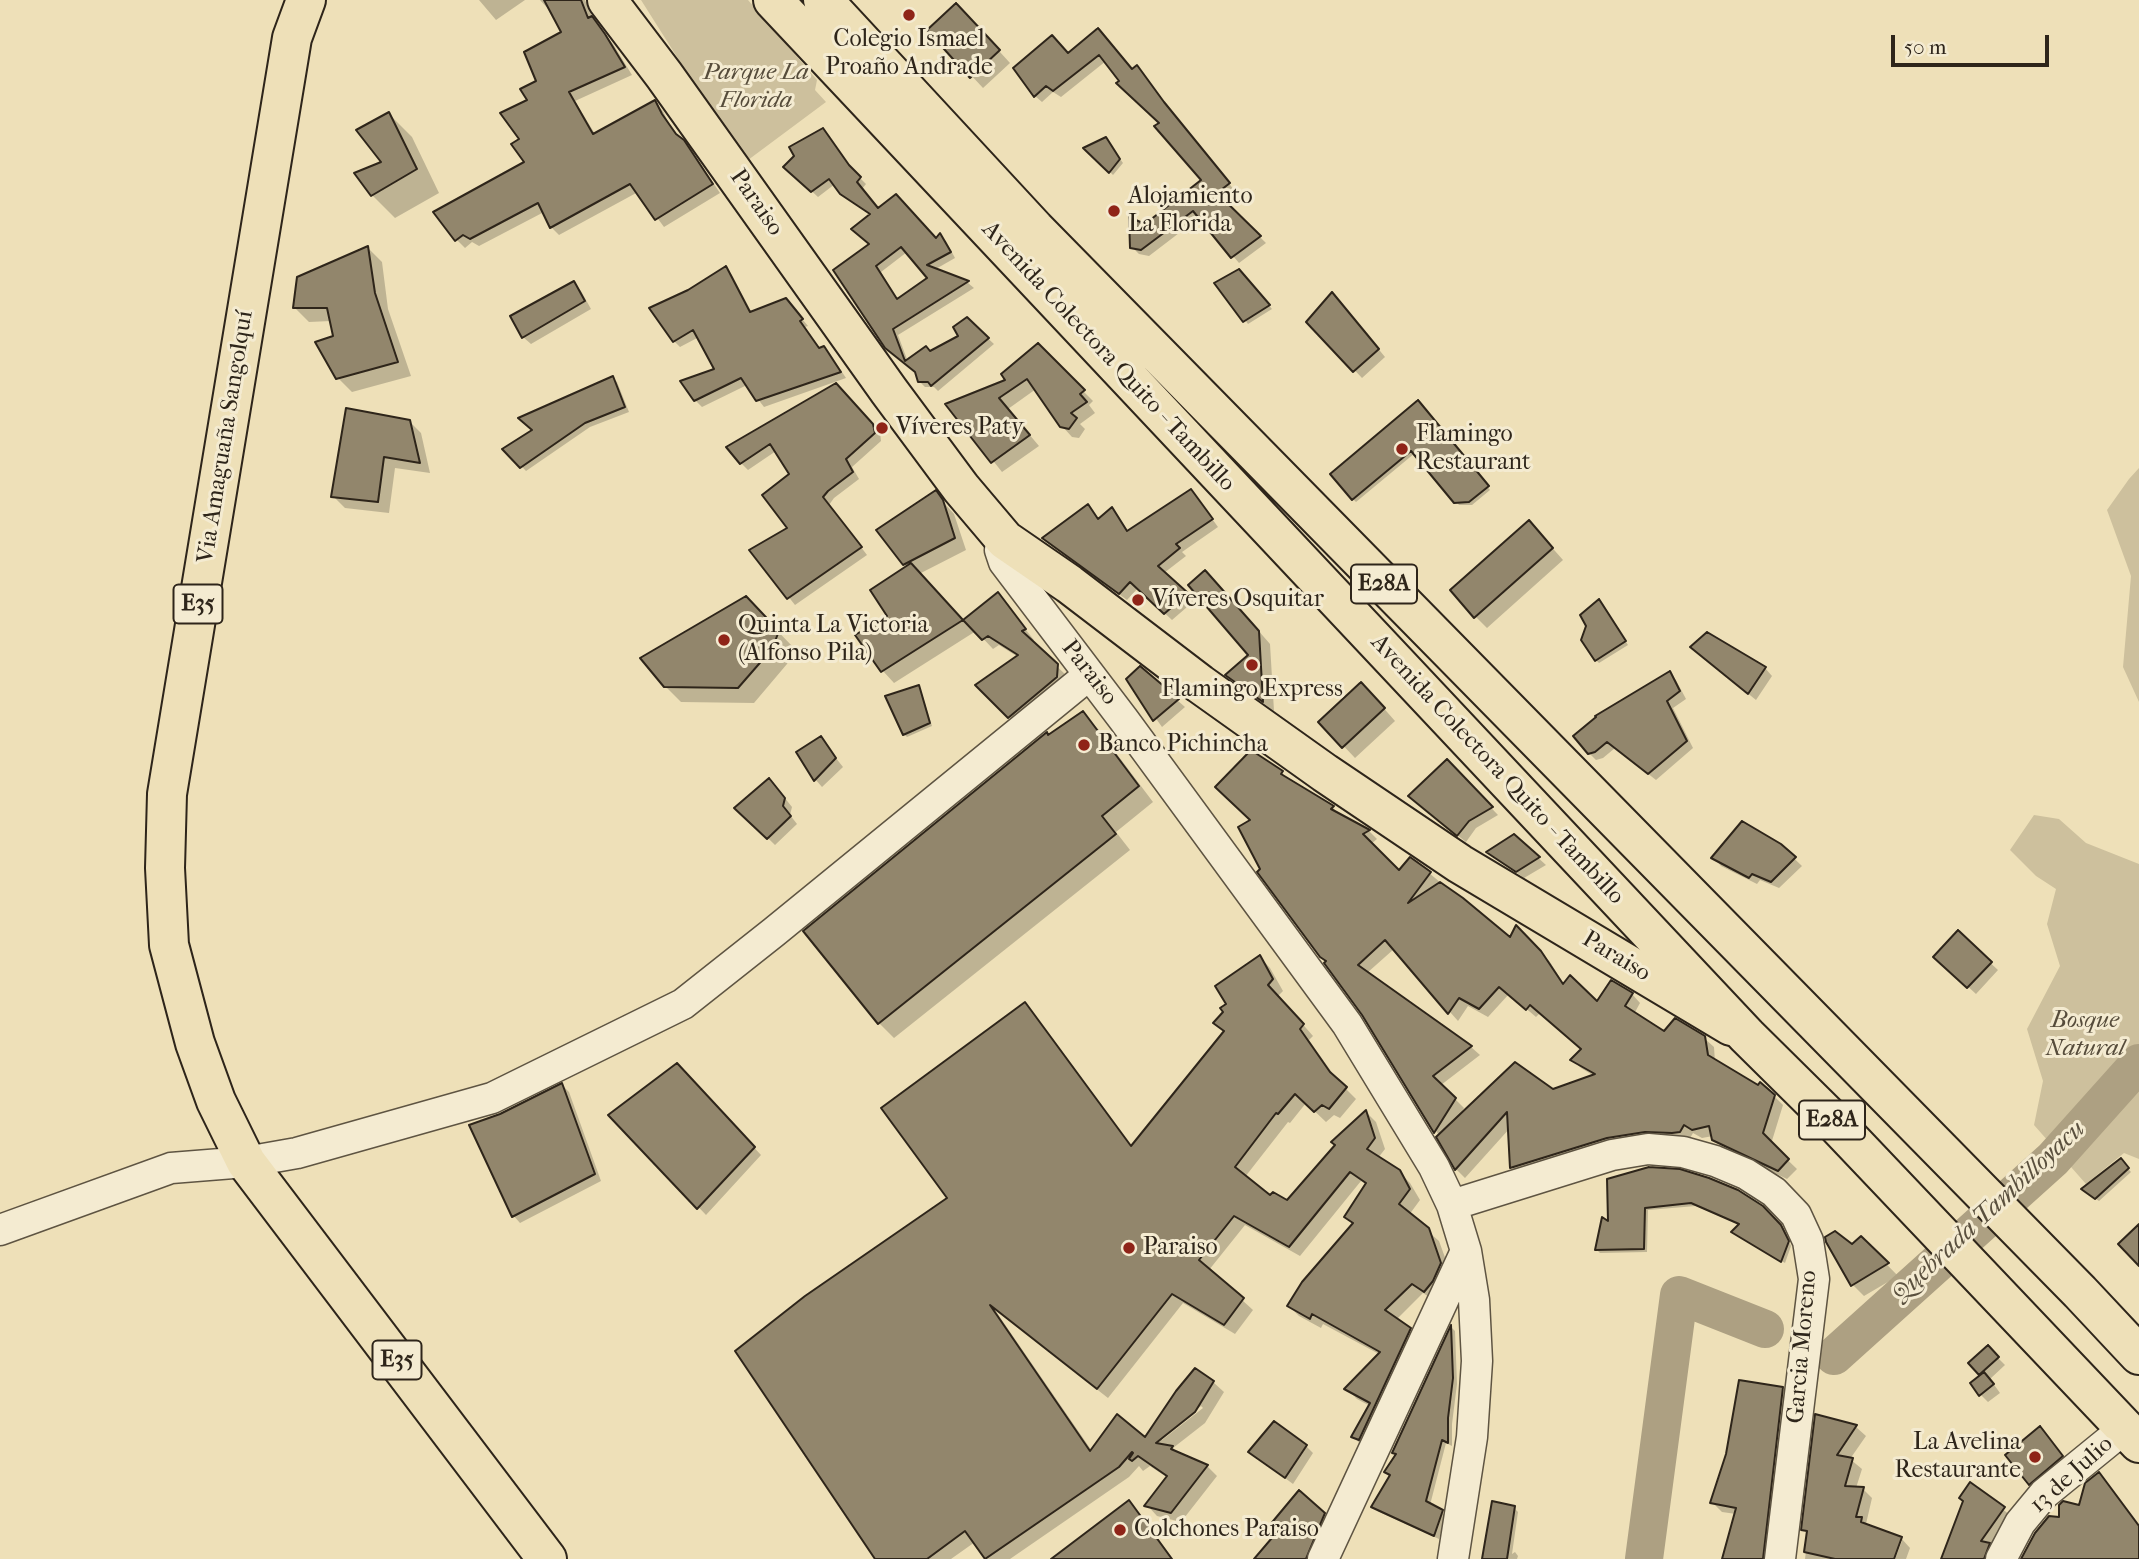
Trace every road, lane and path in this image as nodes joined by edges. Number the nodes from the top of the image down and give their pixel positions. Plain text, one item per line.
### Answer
1 (294, 0) edge
2 (306, 0) edge
3 (607, 0) edge
4 (773, 0) edge
5 (823, 0) edge
6 (292, 37) junction
7 (1005, 540) junction
8 (1089, 675) junction
9 (1747, 1035) junction
10 (246, 1162) junction
11 (1452, 1205) junction
12 (0, 1230) edge
13 (1466, 1251) junction
14 (2139, 1355) edge
15 (2132, 1436) edge
16 (547, 1559) edge
17 (1323, 1559) edge
18 (1453, 1559) edge
19 (1780, 1559) edge
20 (2001, 1559) edge

1 - 6 main road
2 - 6 main road, Via Amaguaña Sangolquí / E35
3 - 7 main road, Paraiso
4 - 9 main road, Avenida Colectora Quito - Tambillo / E28A
5 - 14 main road, Avenida Colectora Quito - Tambillo / E28A
6 - 10 main road, Via Amaguaña Sangolquí / E35
7 - 8 street, Paraiso
7 - 9 main road, Paraiso
8 - 10 street
8 - 11 street, Paraiso
9 - 15 main road, Avenida Colectora Quito - Tambillo / E28A
10 - 12 street
10 - 16 main road, Via Amaguaña Sangolquí / E35
11 - 13 street, Paraiso
11 - 19 street, Garcia Moreno
13 - 17 street
13 - 18 street, Paraiso
15 - 20 street, 13 de Julio

